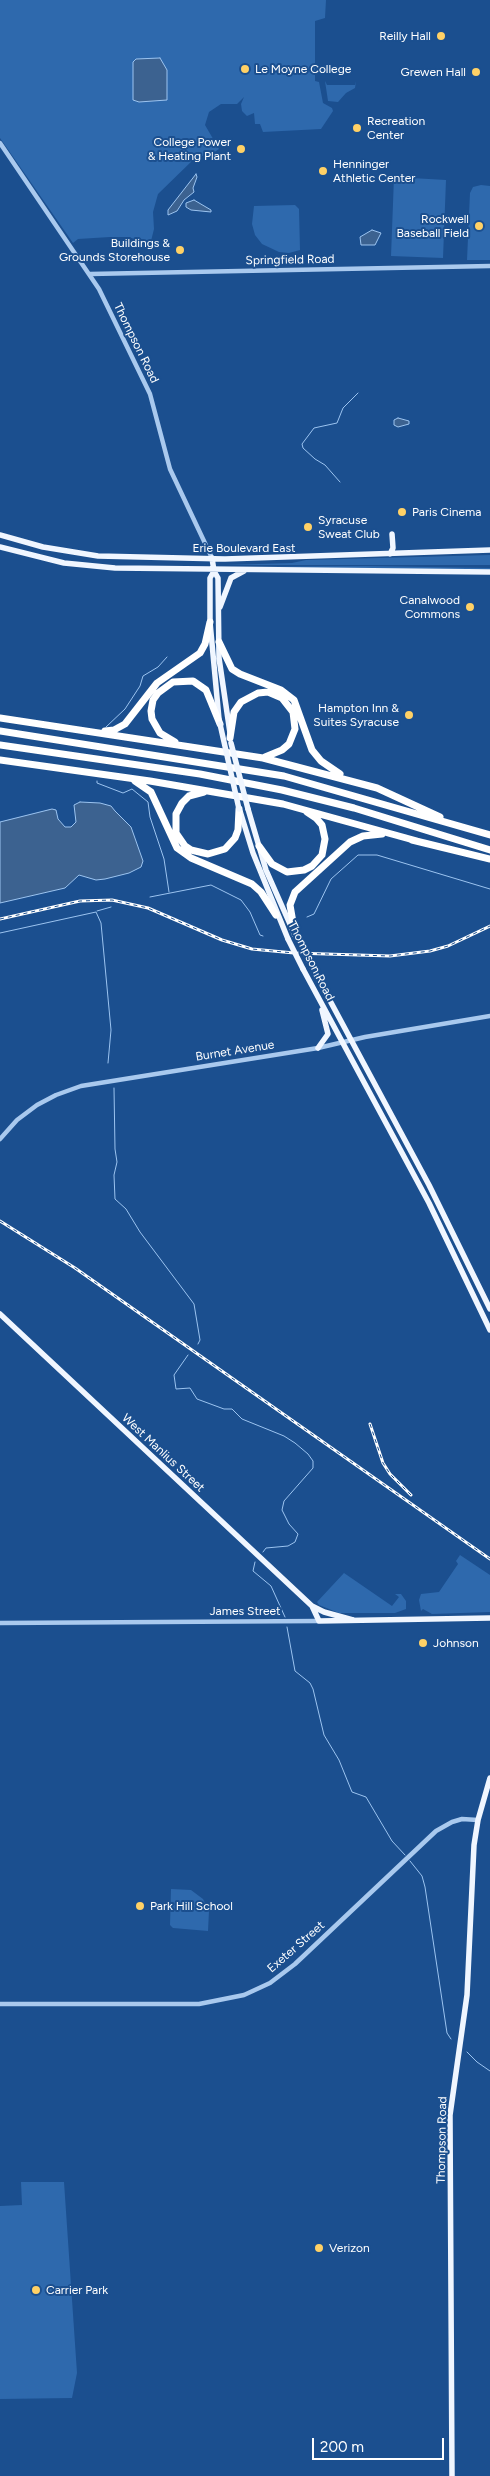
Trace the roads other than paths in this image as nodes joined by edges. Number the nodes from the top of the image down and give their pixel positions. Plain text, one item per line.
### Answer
1 (0, 143) edge
2 (490, 266) edge
3 (90, 274) junction
4 (0, 534) edge
5 (392, 534) dead end
6 (0, 547) edge
7 (490, 550) edge
8 (390, 554) junction
9 (213, 566) junction
10 (247, 570) junction
11 (490, 572) edge
12 (219, 612) junction
13 (210, 622) junction
14 (219, 642) junction
15 (0, 718) edge
16 (220, 724) junction
17 (81, 730) junction
18 (0, 731) edge
19 (231, 740) junction
20 (0, 745) edge
21 (192, 747) junction
22 (263, 758) junction
23 (0, 760) edge
24 (118, 776) junction
25 (349, 779) junction
26 (215, 792) junction
27 (284, 804) junction
28 (239, 809) junction
29 (451, 823) junction
30 (490, 835) edge
31 (417, 842) junction
32 (259, 846) junction
33 (490, 850) edge
34 (490, 859) edge
35 (276, 915) junction
36 (296, 937) junction
37 (317, 996) junction
38 (490, 1016) edge
39 (351, 1041) junction
40 (343, 1043) junction
41 (318, 1048) junction
42 (0, 1139) edge
43 (490, 1308) edge
44 (0, 1314) edge
45 (490, 1330) edge
46 (312, 1606) junction
47 (490, 1618) edge
48 (352, 1620) junction
49 (319, 1621) junction
50 (0, 1624) edge
51 (490, 1778) edge
52 (478, 1820) junction
53 (0, 2004) edge
54 (452, 2476) edge

1 - 3 street, Thompson Road
2 - 3 street, Springfield Road
3 - 9 street, Thompson Road
4 - 9 main road, Erie Boulevard East
5 - 8 main road
6 - 9 main road, Erie Boulevard East
7 - 8 main road, Erie Boulevard East
8 - 9 main road, Erie Boulevard East
9 - 10 main road, Erie Boulevard East
9 - 12 main road, Thompson Road
9 - 13 main road, Thompson Road
10 - 11 main road, Erie Boulevard East
10 - 12 main road
12 - 14 main road, Thompson Road
13 - 16 main road, Thompson Road
13 - 17 highway
14 - 19 main road, Thompson Road
14 - 25 highway
15 - 17 highway
16 - 21 highway
16 - 28 main road, Thompson Road, bridge
17 - 21 highway
18 - 29 highway
19 - 22 highway
19 - 32 main road, Thompson Road, bridge
20 - 33 highway
21 - 22 highway
22 - 25 highway
23 - 24 highway
24 - 26 highway
24 - 35 highway
25 - 29 highway
26 - 27 highway
26 - 28 highway
27 - 31 highway
27 - 32 highway
28 - 35 main road, Thompson Road
29 - 30 highway
31 - 34 highway
31 - 36 highway
32 - 36 main road, Thompson Road
35 - 37 main road, Thompson Road, bridge
36 - 39 main road, Thompson Road, bridge
37 - 40 main road, Thompson Road
37 - 41 main road
38 - 39 street, Burnet Avenue
39 - 40 street, Burnet Avenue
39 - 43 main road, Thompson Road
40 - 41 street, Burnet Avenue
40 - 45 main road, Thompson Road
41 - 42 street, Burnet Avenue
44 - 46 main road, West Manlius Street
46 - 48 main road, West Manlius Street
46 - 49 main road, West Manlius Street
47 - 48 main road, James Street
48 - 49 main road, James Street
49 - 50 street, James Street
51 - 52 main road, Thompson Road
52 - 53 street, Exeter Street
52 - 54 main road, Thompson Road

